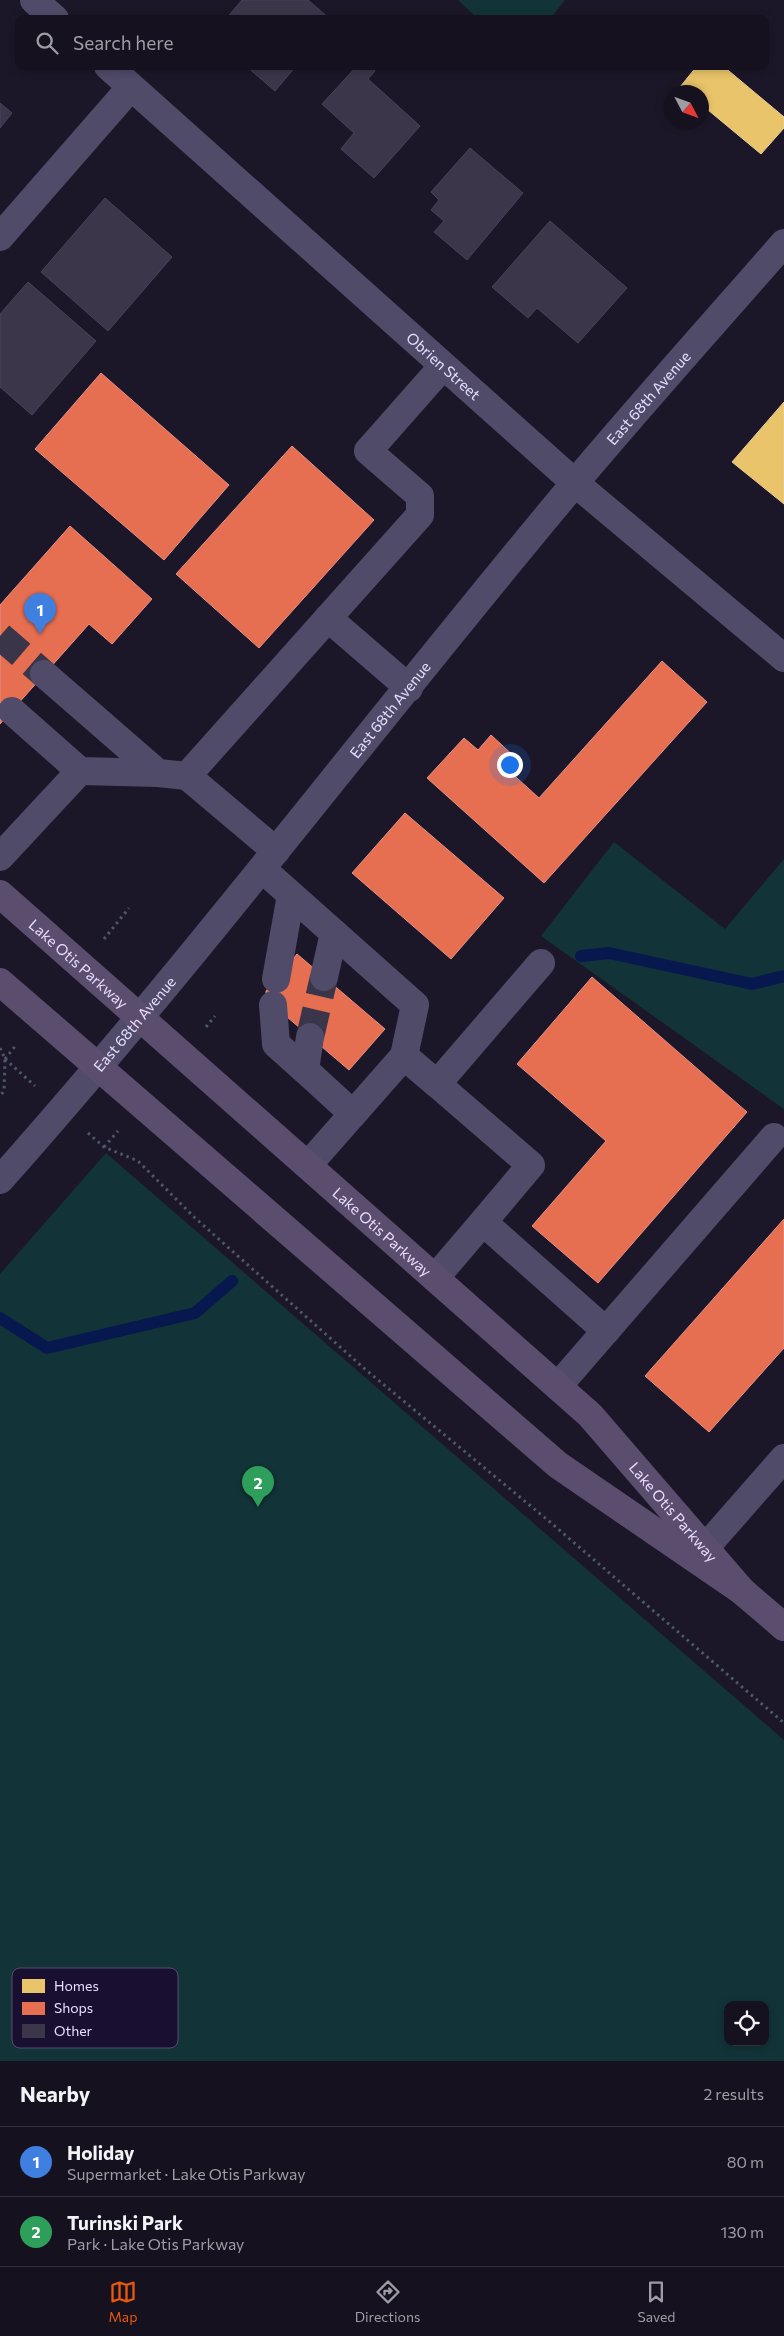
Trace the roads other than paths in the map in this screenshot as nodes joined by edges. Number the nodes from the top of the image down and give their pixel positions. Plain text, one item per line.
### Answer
1 (34, 0) edge
2 (51, 15) edge
3 (112, 70) edge
4 (131, 87) junction
5 (0, 237) edge
6 (784, 243) edge
7 (443, 366) junction
8 (575, 483) junction
9 (328, 618) junction
10 (784, 658) edge
11 (44, 674) tunnel mouth
12 (409, 688) junction
13 (12, 711) dead end
14 (80, 771) junction
15 (158, 773) junction
16 (187, 776) junction
17 (0, 857) edge
18 (269, 860) junction
19 (0, 894) edge
20 (292, 895) junction
21 (334, 933) junction
22 (540, 963) dead end
23 (324, 977) tunnel mouth
24 (0, 982) edge
25 (139, 1016) junction
26 (310, 1036) tunnel mouth
27 (404, 1056) junction
28 (98, 1067) junction
29 (305, 1070) junction
30 (437, 1084) junction
31 (352, 1114) junction
32 (774, 1137) dead end
33 (308, 1165) junction
34 (0, 1180) edge
35 (483, 1222) junction
36 (435, 1278) junction
37 (606, 1331) junction
38 (558, 1386) junction
39 (784, 1458) edge
40 (705, 1548) junction
41 (742, 1591) junction
42 (784, 1627) edge

1 - 2 street
3 - 4 street, Obrien Street
4 - 5 street
4 - 7 street, Obrien Street
6 - 8 street, East 68th Avenue
7 - 8 street, Obrien Street
7 - 9 street
8 - 10 street, Obrien Street
8 - 12 street, East 68th Avenue
9 - 12 street
9 - 16 street
11 - 15 street
12 - 18 street, East 68th Avenue
13 - 14 street
14 - 15 street
14 - 17 street
15 - 16 street
16 - 18 street
18 - 20 street
18 - 25 street, East 68th Avenue
19 - 25 main road, Lake Otis Parkway
20 - 21 street
20 - 29 street
21 - 23 street
21 - 27 street
22 - 30 street
24 - 28 main road, Lake Otis Parkway
25 - 28 street, East 68th Avenue
25 - 33 main road, Lake Otis Parkway
26 - 29 street
27 - 30 street
27 - 31 street
28 - 34 street, East 68th Avenue
28 - 41 main road, Lake Otis Parkway
29 - 31 street
30 - 35 street
31 - 33 street
32 - 37 street
33 - 36 main road, Lake Otis Parkway
35 - 36 street
35 - 37 street
36 - 38 main road, Lake Otis Parkway
37 - 38 street
38 - 40 main road, Lake Otis Parkway
39 - 40 street
40 - 41 main road, Lake Otis Parkway
41 - 42 main road, Lake Otis Parkway

